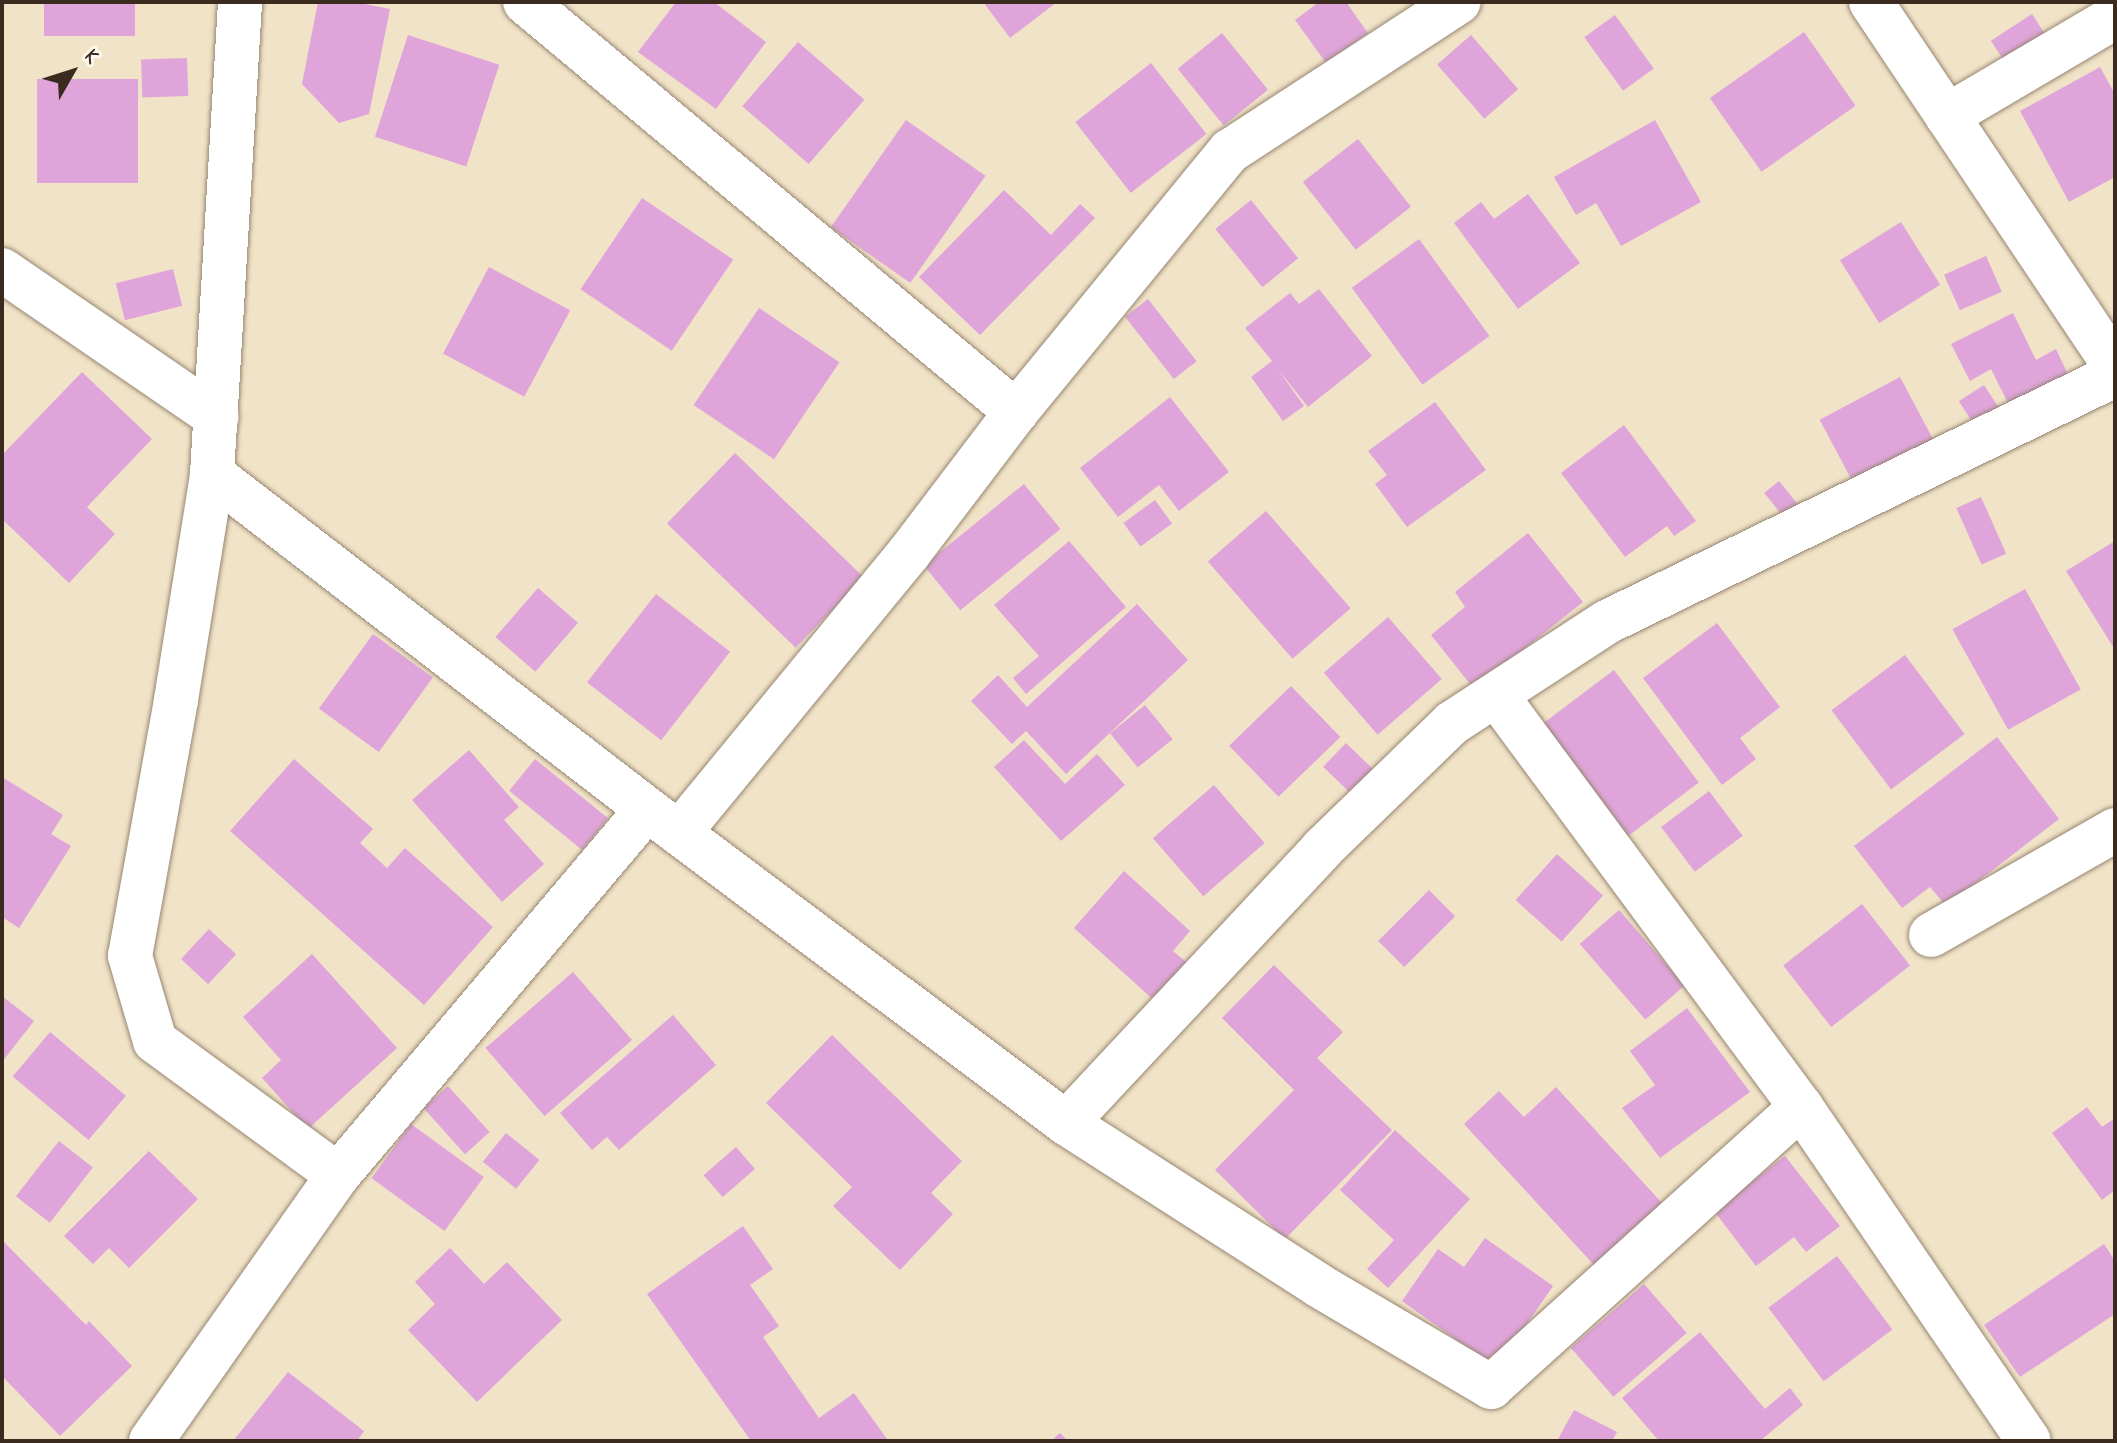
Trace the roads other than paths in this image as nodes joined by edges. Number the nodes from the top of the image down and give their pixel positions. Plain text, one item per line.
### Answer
1 (240, 2) edge
2 (525, 2) edge
3 (1459, 2) edge
4 (1871, 2) edge
5 (2115, 17) edge
6 (1947, 116) junction
7 (2, 270) edge
8 (2115, 367) edge
9 (2115, 375) edge
10 (1016, 412) junction
11 (217, 417) junction
12 (212, 474) junction
13 (1496, 695) junction
14 (663, 821) junction
15 (2115, 830) edge
16 (1931, 935) dead end
17 (1801, 1107) junction
18 (1066, 1123) junction
19 (338, 1175) junction
20 (151, 1441) edge
21 (2029, 1441) edge

1 - 11 street
2 - 10 street
3 - 10 street
4 - 6 street
5 - 6 street
6 - 8 street
7 - 11 street
9 - 13 street
10 - 14 street
11 - 12 street
12 - 14 street
12 - 19 street
13 - 17 street
13 - 18 street
14 - 18 street
14 - 19 street
15 - 16 street
17 - 18 street
17 - 21 street
19 - 20 street

